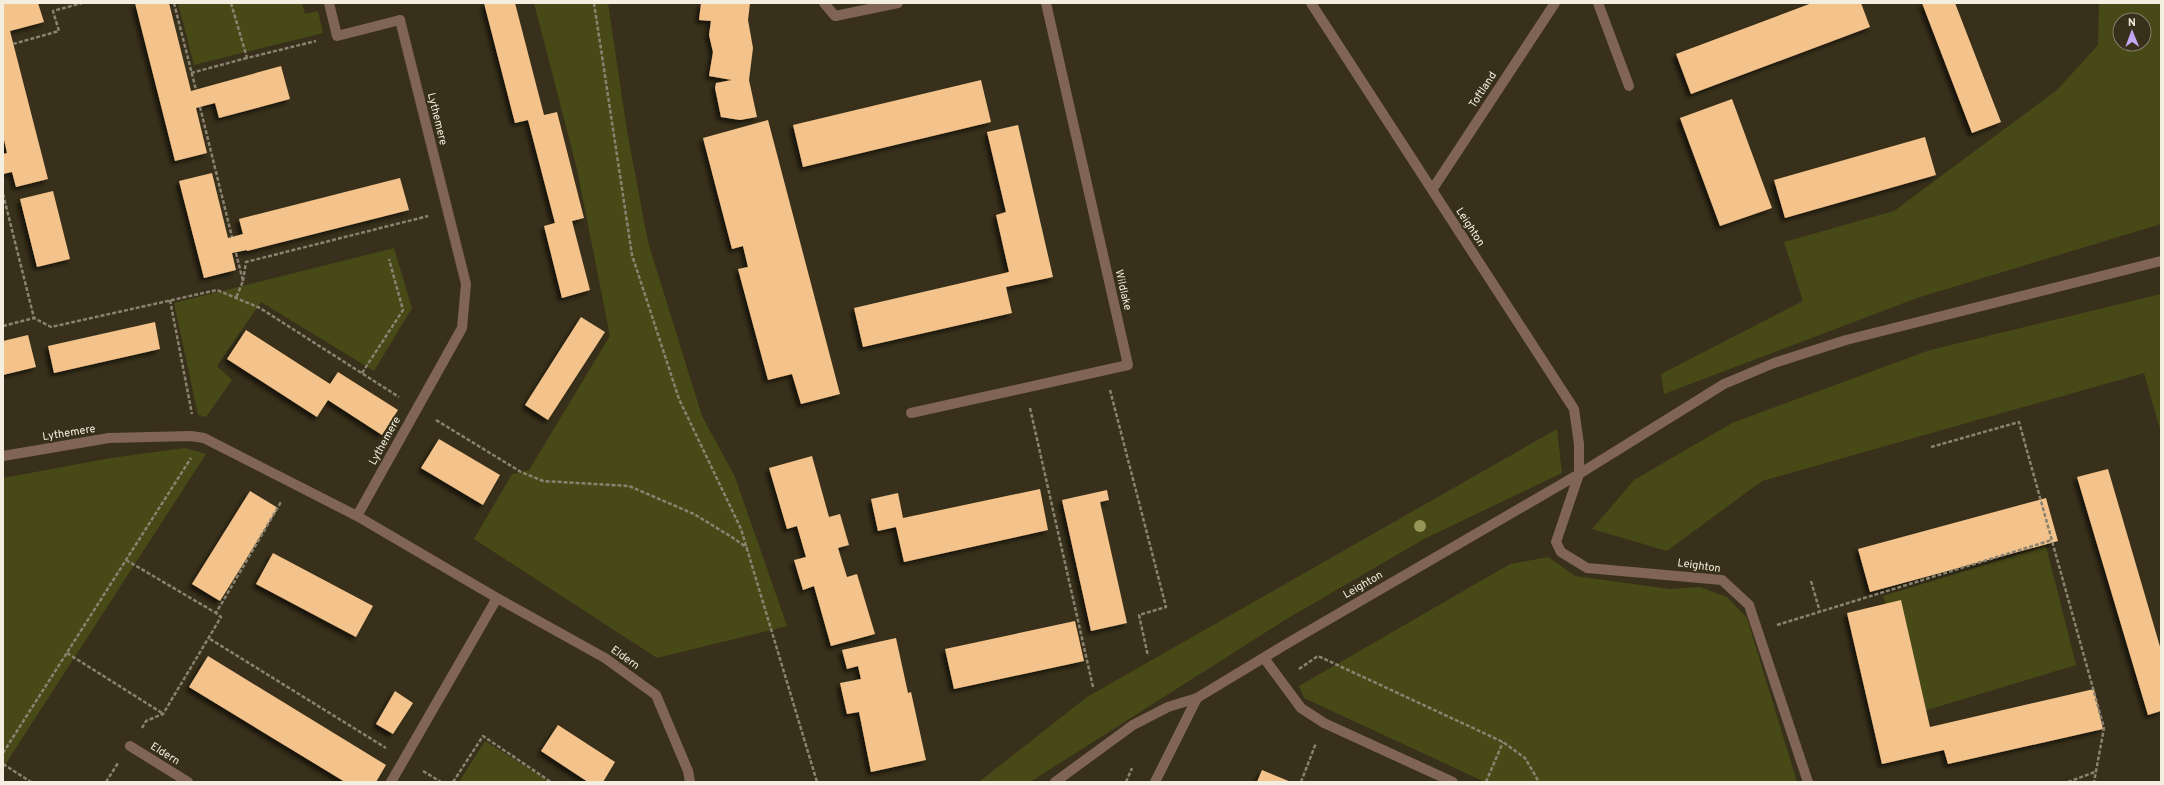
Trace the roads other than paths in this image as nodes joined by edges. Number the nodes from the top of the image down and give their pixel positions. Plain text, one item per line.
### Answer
1 (329, 3) edge
2 (824, 3) edge
3 (898, 3) edge
4 (1046, 3) edge
5 (1311, 3) edge
6 (1554, 3) edge
7 (1598, 3) edge
8 (1629, 86) dead end
9 (1432, 190) junction
10 (2161, 261) edge
11 (911, 413) dead end
12 (3, 456) edge
13 (1579, 474) junction
14 (357, 516) junction
15 (498, 598) junction
16 (1264, 658) junction
17 (1197, 698) junction
18 (130, 746) road end
19 (188, 782) edge
20 (391, 782) edge
21 (690, 782) edge
22 (1055, 782) edge
23 (1155, 782) edge
24 (1453, 782) edge
25 (1808, 782) edge

1 - 14 street, Lythemere
2 - 3 street
4 - 11 street, Wildlake
5 - 9 street, Leighton
6 - 9 street, Toftland
7 - 8 street
9 - 13 street, Leighton
10 - 13 street
12 - 14 street, Lythemere
13 - 16 street, Leighton
13 - 25 street, Leighton
14 - 15 street, Eldern
15 - 20 street
15 - 21 street, Eldern
16 - 17 street, Leighton
16 - 24 street
17 - 22 street, Leighton
17 - 23 street
18 - 19 street, Eldern

